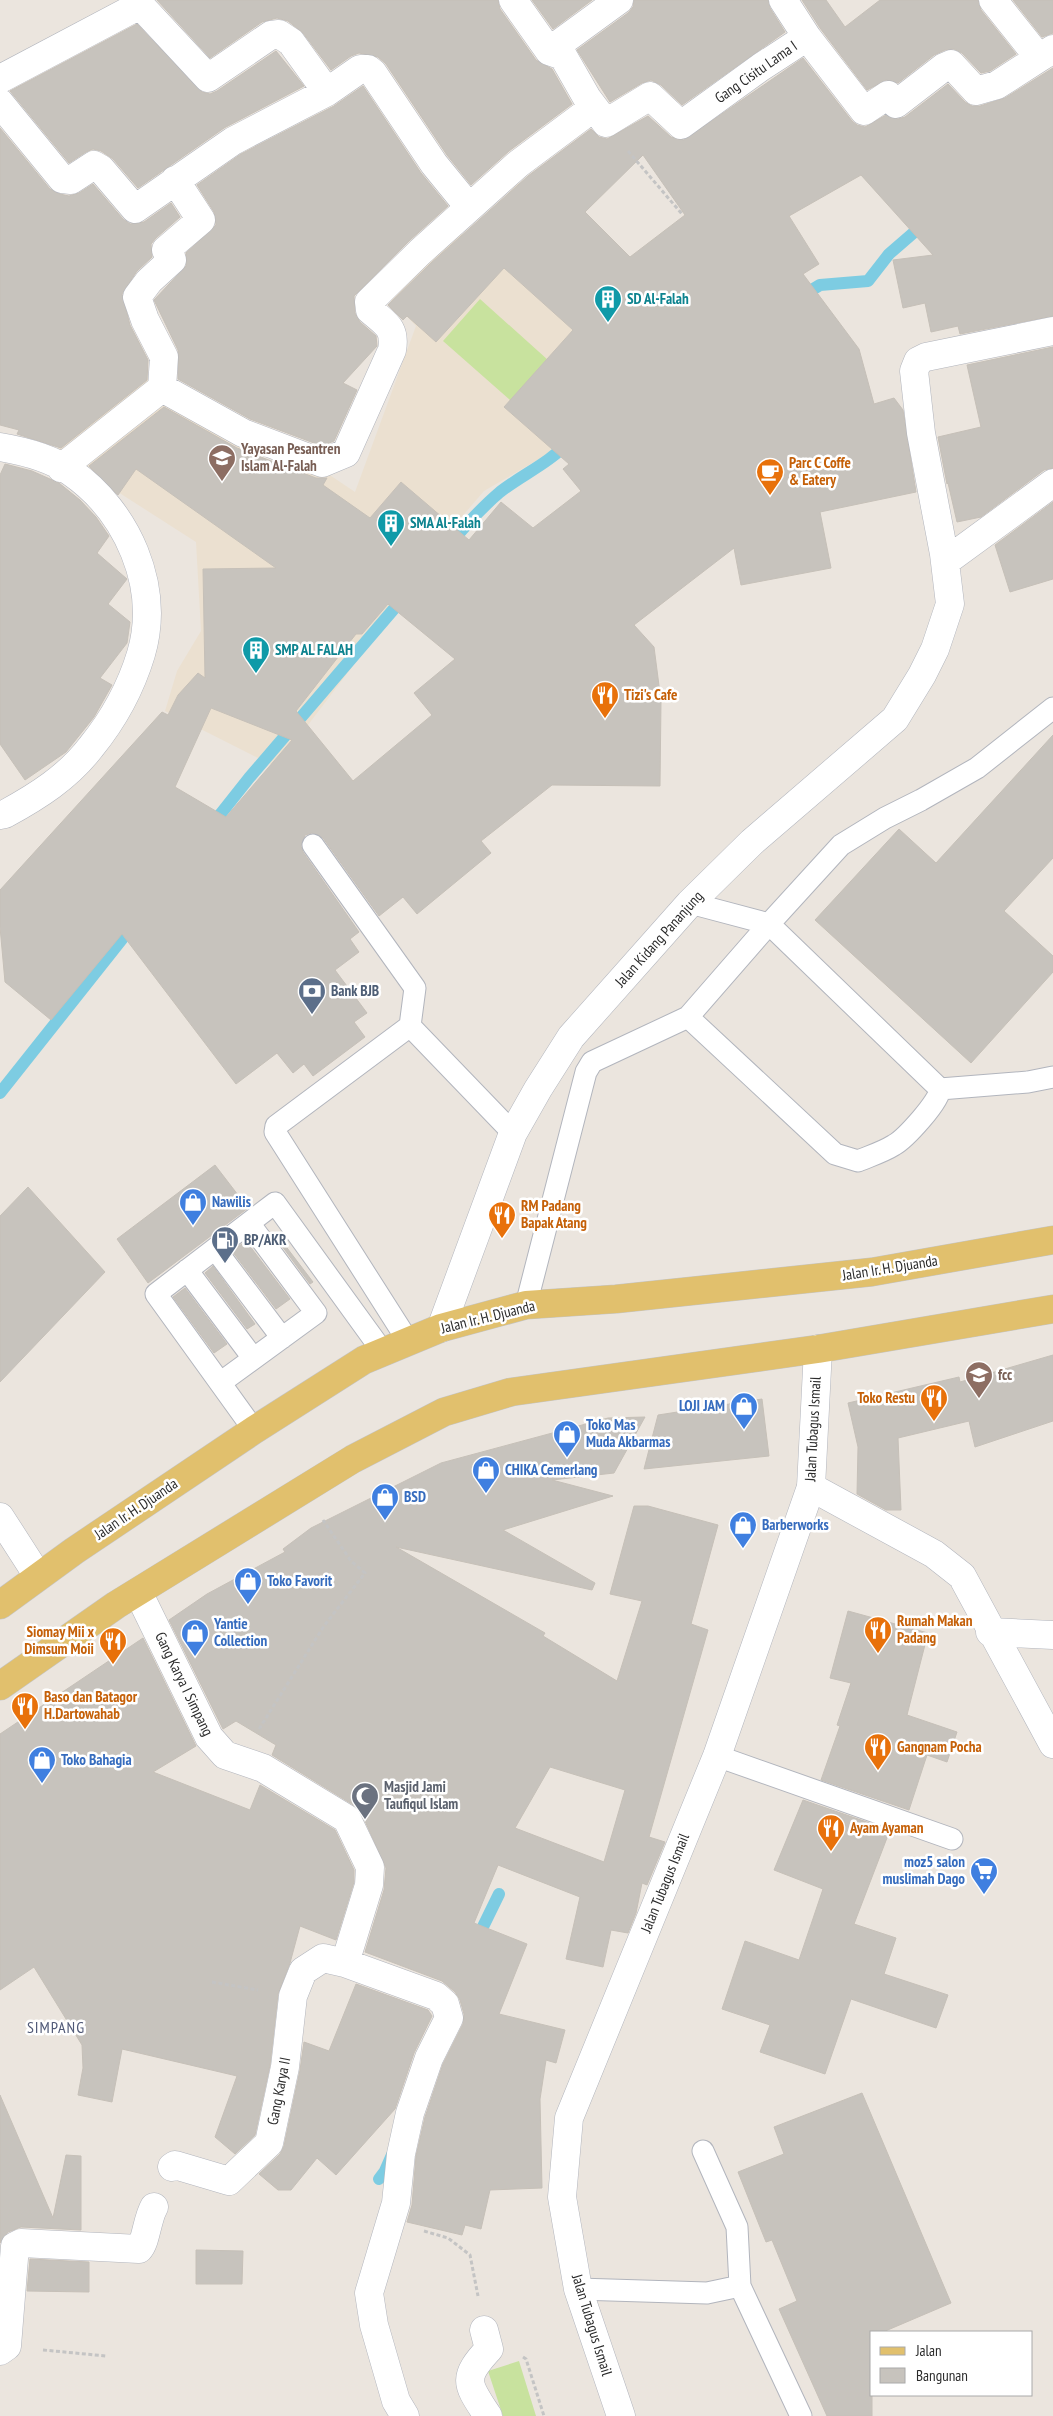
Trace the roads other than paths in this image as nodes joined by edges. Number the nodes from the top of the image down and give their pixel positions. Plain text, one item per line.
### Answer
1 (513, 0) edge
2 (619, 0) edge
3 (783, 0) edge
4 (993, 0) edge
5 (807, 37) junction
6 (549, 51) junction
7 (1046, 53) edge
8 (0, 79) edge
9 (326, 92) junction
10 (0, 103) edge
11 (600, 115) junction
12 (174, 180) junction
13 (469, 207) junction
14 (1053, 331) edge
15 (162, 388) junction
16 (0, 447) edge
17 (61, 468) junction
18 (1053, 483) edge
19 (945, 562) junction
20 (1053, 708) edge
21 (0, 815) edge
22 (313, 846) dead end
23 (690, 903) junction
24 (768, 924) junction
25 (688, 1017) junction
26 (410, 1026) junction
27 (1053, 1077) edge
28 (940, 1089) junction
29 (513, 1133) junction
30 (249, 1223) junction
31 (1053, 1240) edge
32 (215, 1249) junction
33 (187, 1270) junction
34 (526, 1305) junction
35 (1053, 1310) edge
36 (440, 1328) junction
37 (282, 1338) junction
38 (408, 1341) junction
39 (818, 1349) junction
40 (383, 1352) junction
41 (253, 1358) junction
42 (220, 1383) junction
43 (254, 1430) junction
44 (811, 1487) junction
45 (7, 1528) edge
46 (38, 1576) junction
47 (138, 1592) junction
48 (1, 1601) edge
49 (990, 1632) junction
50 (1053, 1635) edge
51 (0, 1686) edge
52 (1053, 1744) edge
53 (717, 1756) junction
54 (952, 1839) dead end
55 (345, 1963) junction
56 (703, 2151) dead end
57 (172, 2167) dead end
58 (154, 2207) dead end
59 (740, 2286) junction
60 (578, 2289) junction
61 (487, 2339) road end
62 (4, 2348) edge
63 (405, 2416) edge
64 (488, 2416) edge
65 (621, 2416) edge
66 (801, 2416) edge

1 - 6 street
2 - 6 street
3 - 5 street
4 - 7 street
5 - 7 street, Gang Cisitu Lama I
5 - 11 street, Gang Cisitu Lama I
6 - 11 street
8 - 9 street
9 - 12 street
9 - 13 street
10 - 12 street
11 - 13 street
12 - 15 street
13 - 15 street
14 - 19 street
15 - 17 street
16 - 17 street
17 - 21 street
18 - 19 street
19 - 23 street, Jalan Kidang Pananjung
20 - 24 lane
22 - 26 lane
23 - 24 lane
23 - 29 street, Jalan Kidang Pananjung
24 - 25 lane
24 - 28 lane
25 - 28 lane
25 - 34 lane
26 - 29 lane
26 - 38 lane
27 - 28 lane
29 - 36 street, Jalan Kidang Pananjung
30 - 32 lane
30 - 37 lane
30 - 40 lane
31 - 34 main road, Jalan Ir. H. Djuanda
32 - 33 lane
32 - 37 lane
33 - 41 lane
33 - 42 lane
34 - 36 main road, Jalan Ir. H. Djuanda
35 - 39 main road
36 - 38 main road, Jalan Ir. H. Djuanda
37 - 41 lane
38 - 40 main road, Jalan Ir. H. Djuanda
39 - 44 street, Jalan Tubagus Ismail
39 - 47 main road
40 - 43 main road, Jalan Ir. H. Djuanda
41 - 42 lane
42 - 43 lane
43 - 46 main road, Jalan Ir. H. Djuanda
44 - 49 street
44 - 53 street, Jalan Tubagus Ismail
45 - 46 street
46 - 48 main road, Jalan Ir. H. Djuanda
47 - 51 main road
47 - 55 street, Gang Karya I Simpang
49 - 50 street
49 - 52 street
53 - 54 lane
53 - 60 street, Jalan Tubagus Ismail
55 - 57 street, Gang Karya II
55 - 63 street
56 - 59 lane
58 - 62 street
59 - 60 lane
59 - 66 lane
60 - 65 street, Jalan Tubagus Ismail
61 - 64 street

